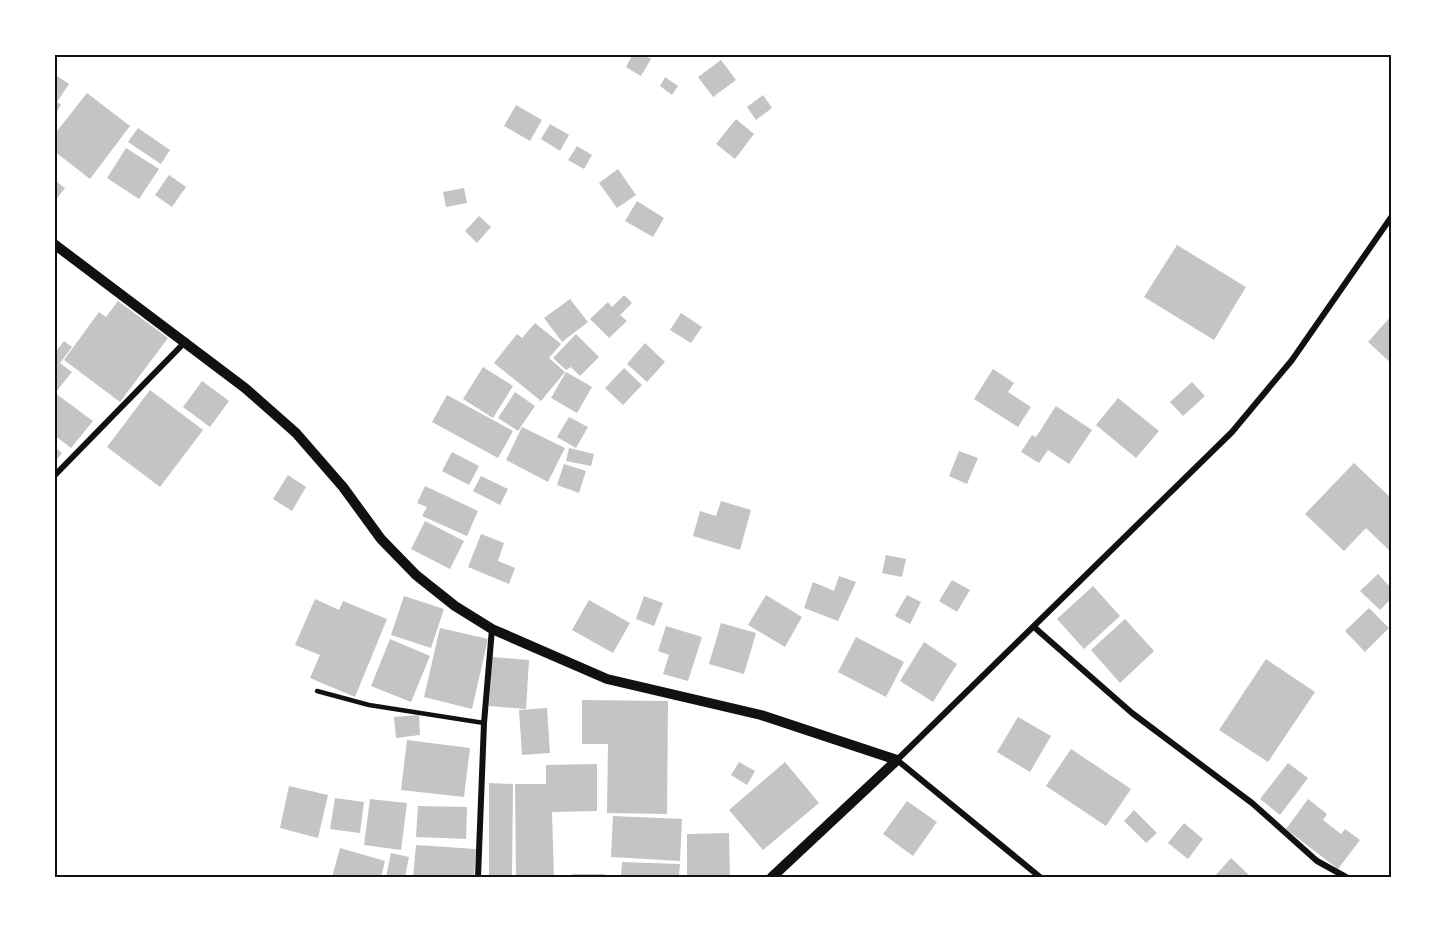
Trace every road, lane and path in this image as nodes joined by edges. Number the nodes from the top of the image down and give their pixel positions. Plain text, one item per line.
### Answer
1 (1392, 216) edge
2 (54, 244) edge
3 (186, 342) junction
4 (55, 475) edge
5 (1034, 627) junction
6 (492, 629) junction
7 (317, 691) dead end
8 (484, 723) junction
9 (897, 760) junction
10 (478, 877) edge
11 (772, 877) edge
12 (1040, 877) edge
13 (1346, 877) edge

1 - 5 street
2 - 3 street
3 - 4 street
3 - 6 street
5 - 9 street
5 - 13 street
6 - 8 street
6 - 9 street
7 - 8 lane
8 - 10 street
9 - 11 street
9 - 12 street

